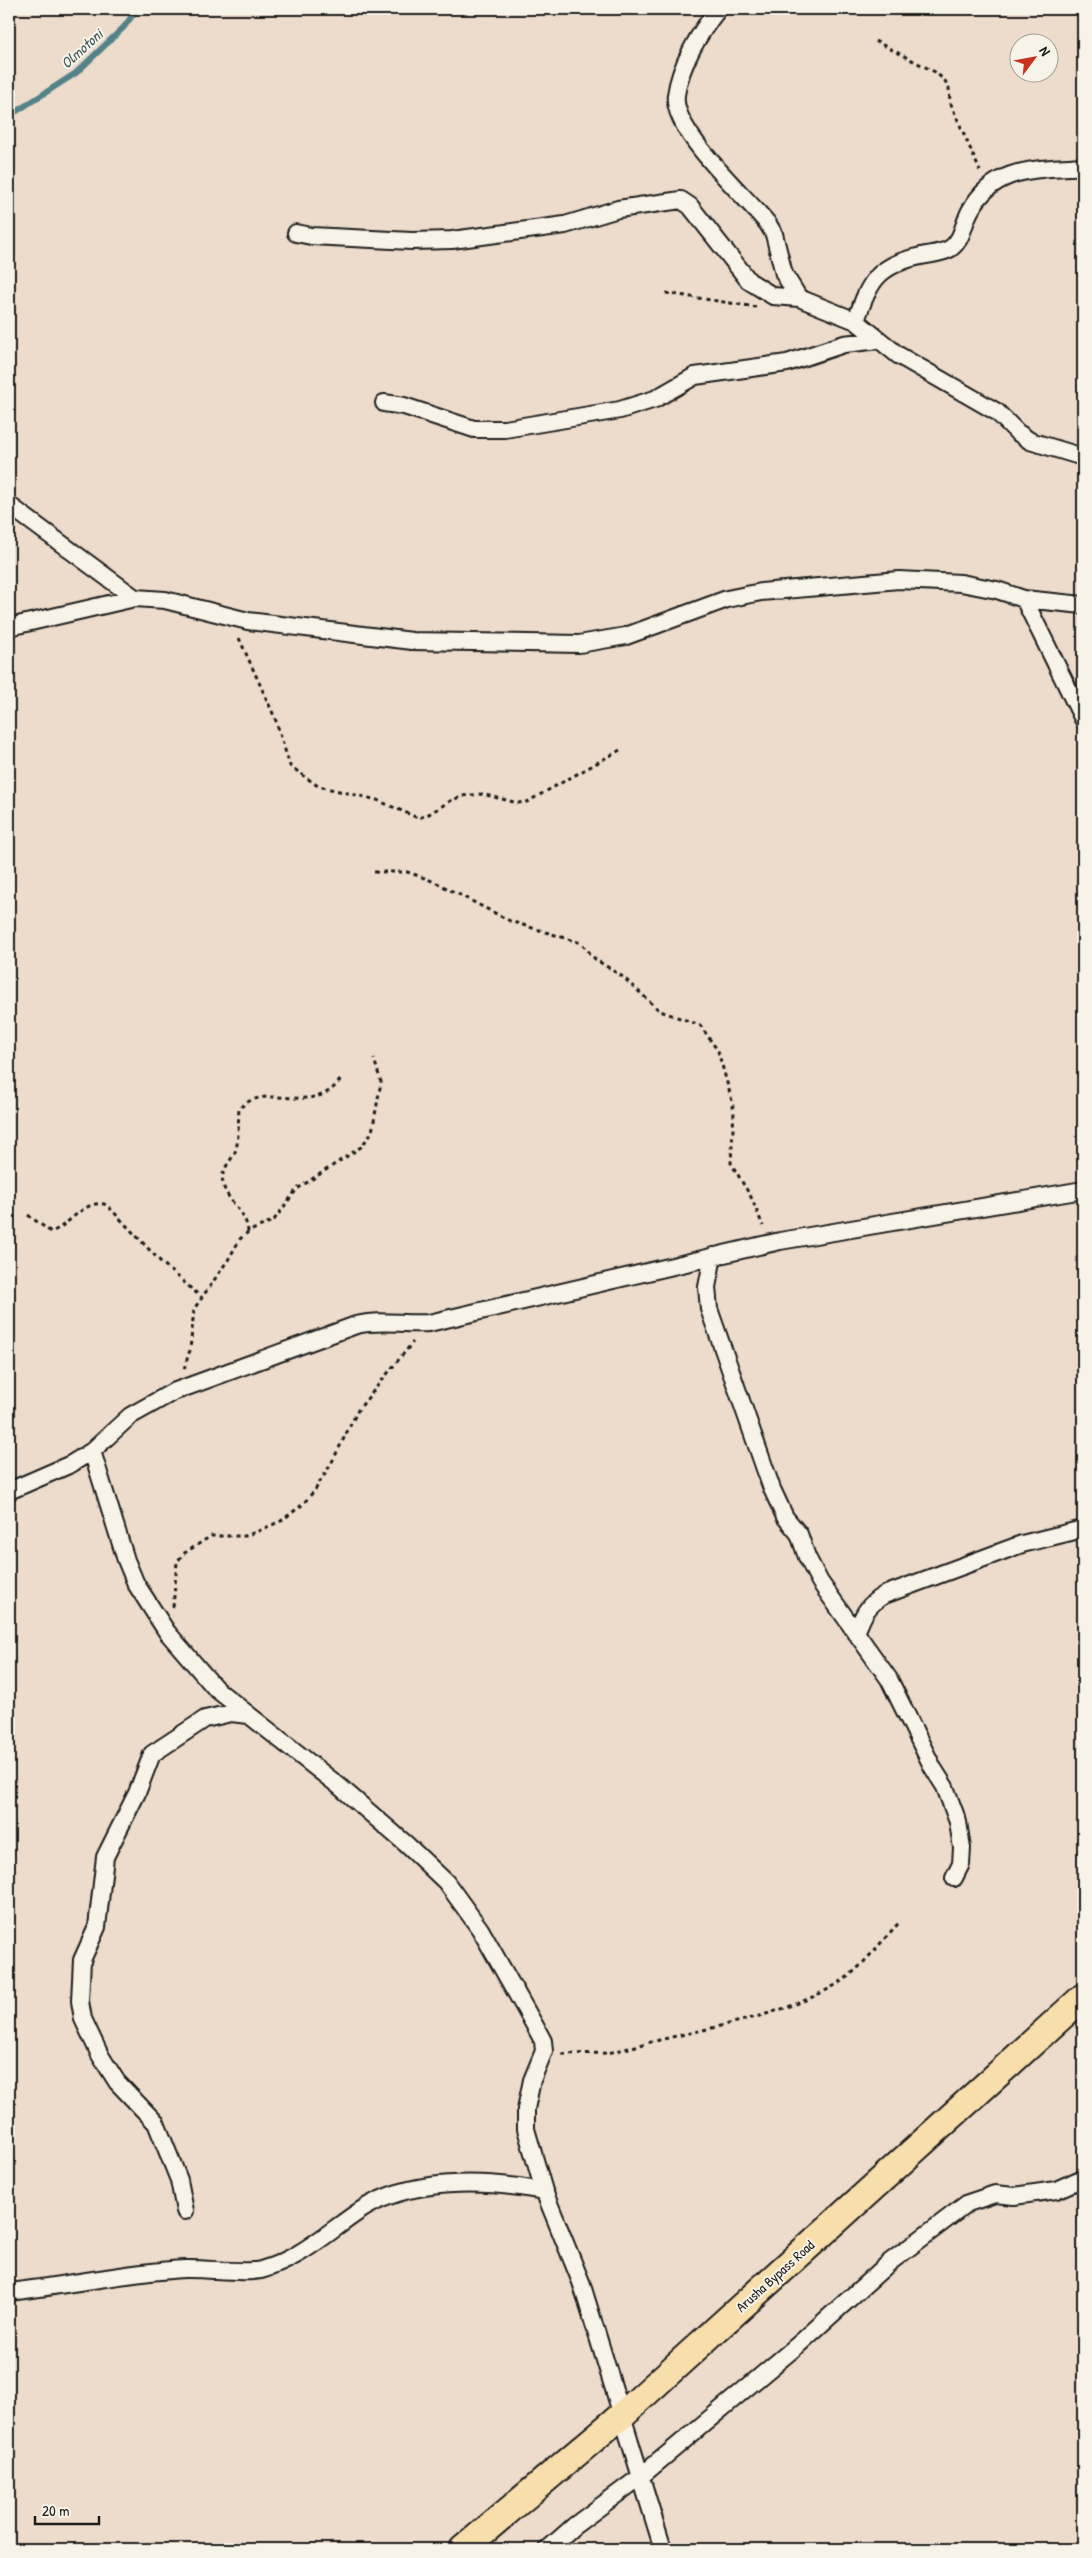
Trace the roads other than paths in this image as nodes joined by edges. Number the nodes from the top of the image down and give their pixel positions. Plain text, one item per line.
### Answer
1 (718, 9) edge
2 (1083, 166) edge
3 (296, 233) dead end
4 (792, 298) junction
5 (856, 321) junction
6 (879, 340) junction
7 (384, 403) dead end
8 (1083, 457) edge
9 (9, 505) edge
10 (135, 598) junction
11 (1024, 600) junction
12 (1083, 605) edge
13 (9, 627) edge
14 (1083, 719) edge
15 (1083, 1190) edge
16 (713, 1256) junction
17 (92, 1451) junction
18 (9, 1491) edge
19 (1083, 1529) edge
20 (856, 1633) junction
21 (249, 1715) junction
22 (954, 1878) dead end
23 (1083, 1997) edge
24 (1083, 2178) edge
25 (544, 2191) junction
26 (185, 2211) dead end
27 (9, 2292) edge
28 (622, 2415) junction
29 (640, 2477) junction
30 (463, 2549) edge
31 (548, 2549) edge
32 (663, 2549) edge

1 - 4 street
2 - 5 street
3 - 4 street
4 - 5 street
5 - 6 street
6 - 7 street
6 - 8 street
9 - 10 street
10 - 11 street
10 - 13 street
11 - 12 street
11 - 14 street
15 - 16 street
16 - 17 street
16 - 20 street
17 - 18 street
17 - 21 street
19 - 20 street
20 - 22 street
21 - 25 street
21 - 26 street
23 - 28 main road, Arusha Bypass Road
24 - 29 street
25 - 27 street
25 - 28 street
28 - 29 street
28 - 30 main road, Arusha Bypass Road
29 - 31 street
29 - 32 street

